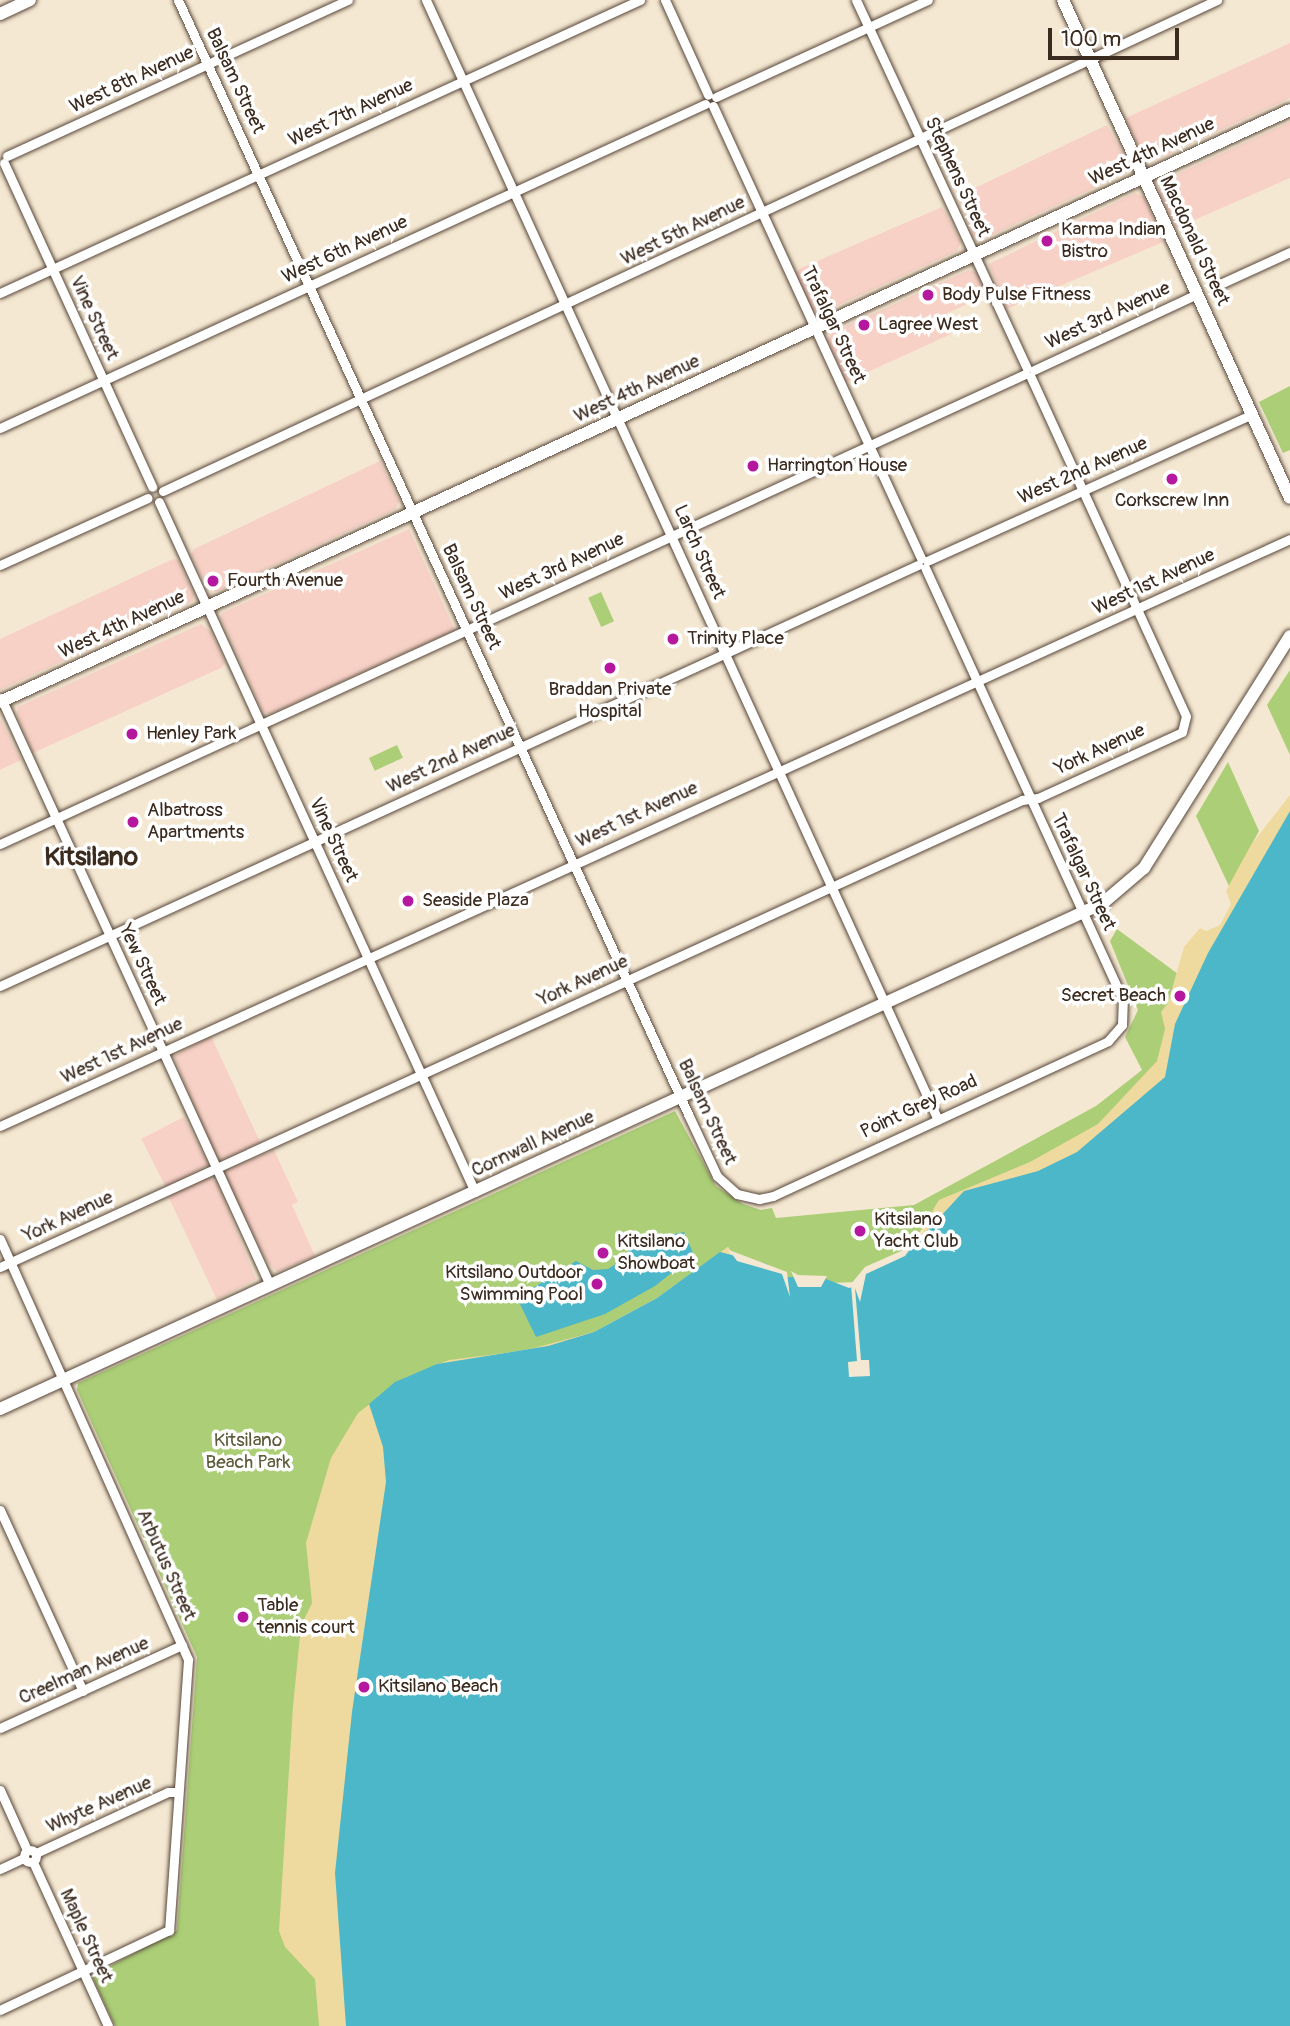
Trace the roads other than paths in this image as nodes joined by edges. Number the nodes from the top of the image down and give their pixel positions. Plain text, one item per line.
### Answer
1 (30, 0) edge
2 (178, 0) edge
3 (348, 0) edge
4 (426, 0) edge
5 (640, 0) edge
6 (665, 0) edge
7 (856, 0) edge
8 (928, 0) edge
9 (1063, 0) edge
10 (1217, 0) edge
11 (0, 14) edge
12 (868, 27) junction
13 (1089, 59) junction
14 (208, 64) junction
15 (463, 81) junction
16 (711, 101) junction
17 (1290, 110) edge
18 (919, 137) junction
19 (3, 159) edge
20 (258, 175) junction
21 (1144, 177) junction
22 (514, 192) junction
23 (762, 213) junction
24 (1290, 252) edge
25 (974, 255) junction
26 (52, 269) junction
27 (1220, 284) dead end
28 (309, 286) junction
29 (0, 293) edge
30 (1197, 294) junction
31 (566, 306) junction
32 (815, 329) junction
33 (1029, 372) junction
34 (103, 380) junction
35 (362, 400) junction
36 (1252, 414) junction
37 (618, 419) junction
38 (0, 428) edge
39 (869, 446) junction
40 (152, 487) junction
41 (1083, 490) junction
42 (163, 491) junction
43 (148, 498) junction
44 (1290, 498) edge
45 (159, 502) junction
46 (413, 513) junction
47 (672, 536) junction
48 (1290, 539) edge
49 (923, 563) junction
50 (0, 565) edge
51 (207, 607) junction
52 (1138, 609) junction
53 (467, 630) junction
54 (1290, 636) edge
55 (726, 654) junction
56 (977, 681) junction
57 (1, 700) edge
58 (261, 725) junction
59 (1182, 732) joint
60 (520, 747) junction
61 (778, 769) junction
62 (1030, 799) junction
63 (56, 818) junction
64 (314, 842) junction
65 (0, 844) edge
66 (573, 863) junction
67 (832, 886) junction
68 (1083, 913) junction
69 (110, 936) junction
70 (367, 957) junction
71 (627, 981) junction
72 (0, 986) edge
73 (885, 1003) junction
74 (1108, 1041) joint
75 (163, 1051) junction
76 (421, 1076) junction
77 (680, 1097) junction
78 (938, 1120) junction
79 (0, 1126) edge
80 (216, 1168) junction
81 (475, 1192) junction
82 (745, 1196) joint
83 (0, 1239) edge
84 (11, 1262) junction
85 (0, 1267) edge
86 (270, 1285) junction
87 (63, 1380) junction
88 (0, 1409) edge
89 (0, 1510) edge
90 (182, 1645) junction
91 (83, 1691) junction
92 (0, 1728) edge
93 (0, 1790) edge
94 (178, 1792) junction
95 (30, 1856) junction
96 (0, 1869) edge
97 (83, 1971) junction
98 (0, 2010) edge
99 (108, 2026) edge

1 - 11 main road
2 - 14 street, Balsam Street
3 - 14 street, West 8th Avenue
4 - 15 street, Larch Street
5 - 15 street, West 7th Avenue
6 - 16 street, Trafalgar Street
7 - 12 street, Stephens Street
8 - 12 street, West 6th Avenue
9 - 13 main road, Macdonald Street
10 - 13 street, West 5th Avenue
12 - 16 street, West 6th Avenue
12 - 18 street, Stephens Street
13 - 18 street, West 5th Avenue
13 - 21 main road, Macdonald Street
14 - 19 street, West 8th Avenue
14 - 20 street, Balsam Street
15 - 20 street, West 7th Avenue
15 - 22 street, Larch Street
16 - 22 street, West 6th Avenue
16 - 23 street, Trafalgar Street
17 - 21 main road, West 4th Avenue
18 - 23 street, West 5th Avenue
18 - 25 street, Stephens Street
19 - 26 street, Vine Street
20 - 26 street, West 7th Avenue
20 - 28 street, Balsam Street
21 - 25 main road, West 4th Avenue
21 - 30 main road, Macdonald Street
22 - 28 street, West 6th Avenue
22 - 31 street, Larch Street
23 - 31 street, West 5th Avenue
23 - 32 street, Trafalgar Street
24 - 27 street
25 - 32 main road, West 4th Avenue
25 - 33 street, Stephens Street
26 - 29 street, West 7th Avenue
26 - 34 street, Vine Street
28 - 34 street, West 6th Avenue
28 - 35 street, Balsam Street
30 - 33 street, West 3rd Avenue
30 - 36 main road, Macdonald Street
31 - 35 street, West 5th Avenue
31 - 37 street, Larch Street
32 - 37 main road, West 4th Avenue
32 - 39 street, Trafalgar Street
33 - 39 street, West 3rd Avenue
33 - 41 street, Stephens Street
34 - 38 street, West 6th Avenue
34 - 40 street, Vine Street
35 - 42 street, West 5th Avenue
35 - 46 street, Balsam Street
36 - 41 street, West 2nd Avenue
36 - 44 main road, Macdonald Street
37 - 46 main road, West 4th Avenue
37 - 47 street, Larch Street
39 - 47 street, West 3rd Avenue
39 - 49 street, Trafalgar Street
40 - 42 street
40 - 43 street
41 - 49 street, West 2nd Avenue
41 - 52 street, Stephens Street
42 - 45 street
43 - 45 street
43 - 50 street
45 - 51 street, Vine Street
46 - 51 main road, West 4th Avenue
46 - 53 street, Balsam Street
47 - 53 street, West 3rd Avenue
47 - 55 street, Larch Street
48 - 52 street, West 1st Avenue
49 - 55 street, West 2nd Avenue
49 - 56 street, Trafalgar Street
51 - 57 main road, West 4th Avenue
51 - 58 street, Vine Street
52 - 56 street, West 1st Avenue
52 - 59 street, Stephens Street
53 - 58 street, West 3rd Avenue
53 - 60 street, Balsam Street
54 - 68 main road
55 - 60 street, West 2nd Avenue
55 - 61 street, Larch Street
56 - 61 street, West 1st Avenue
56 - 62 street, Trafalgar Street
57 - 63 street, Yew Street
58 - 63 street, West 3rd Avenue
58 - 64 street, Vine Street
59 - 62 street, York Avenue
60 - 64 street, West 2nd Avenue
60 - 66 street, Balsam Street
61 - 66 street, West 1st Avenue
61 - 67 street, Larch Street
62 - 67 street, York Avenue
62 - 68 street, Trafalgar Street
63 - 65 street, West 3rd Avenue
63 - 69 street, Yew Street
64 - 69 street, West 2nd Avenue
64 - 70 street, Vine Street
66 - 70 street, West 1st Avenue
66 - 71 street, Balsam Street
67 - 71 street, York Avenue
67 - 73 street, Larch Street
68 - 73 main road, Cornwall Avenue
68 - 74 street, Trafalgar Street
69 - 72 street, West 2nd Avenue
69 - 75 street, Yew Street
70 - 75 street, West 1st Avenue
70 - 76 street, Vine Street
71 - 76 street, York Avenue
71 - 77 street, Balsam Street
73 - 77 main road, Cornwall Avenue
73 - 78 street, Larch Street
74 - 78 street, Point Grey Road
75 - 79 street, West 1st Avenue
75 - 80 street, Yew Street
76 - 80 street, York Avenue
76 - 81 street, Vine Street
77 - 81 main road, Cornwall Avenue
77 - 82 street, Balsam Street
78 - 82 street, Point Grey Road
80 - 84 street, York Avenue
80 - 86 street, Yew Street
81 - 86 main road, Cornwall Avenue
83 - 84 street, Arbutus Street
84 - 85 street, York Avenue
84 - 87 street, Arbutus Street
86 - 87 main road, Cornwall Avenue
87 - 88 main road, Cornwall Avenue
87 - 90 street, Arbutus Street
89 - 91 street
90 - 91 street, Creelman Avenue
90 - 94 street, Arbutus Street
91 - 92 street, Creelman Avenue
93 - 95 street, Maple Street
94 - 95 street, Whyte Avenue
94 - 97 street, Arbutus Street
95 - 96 street, Whyte Avenue
95 - 97 street, Maple Street
97 - 98 street
97 - 99 street, Maple Street

